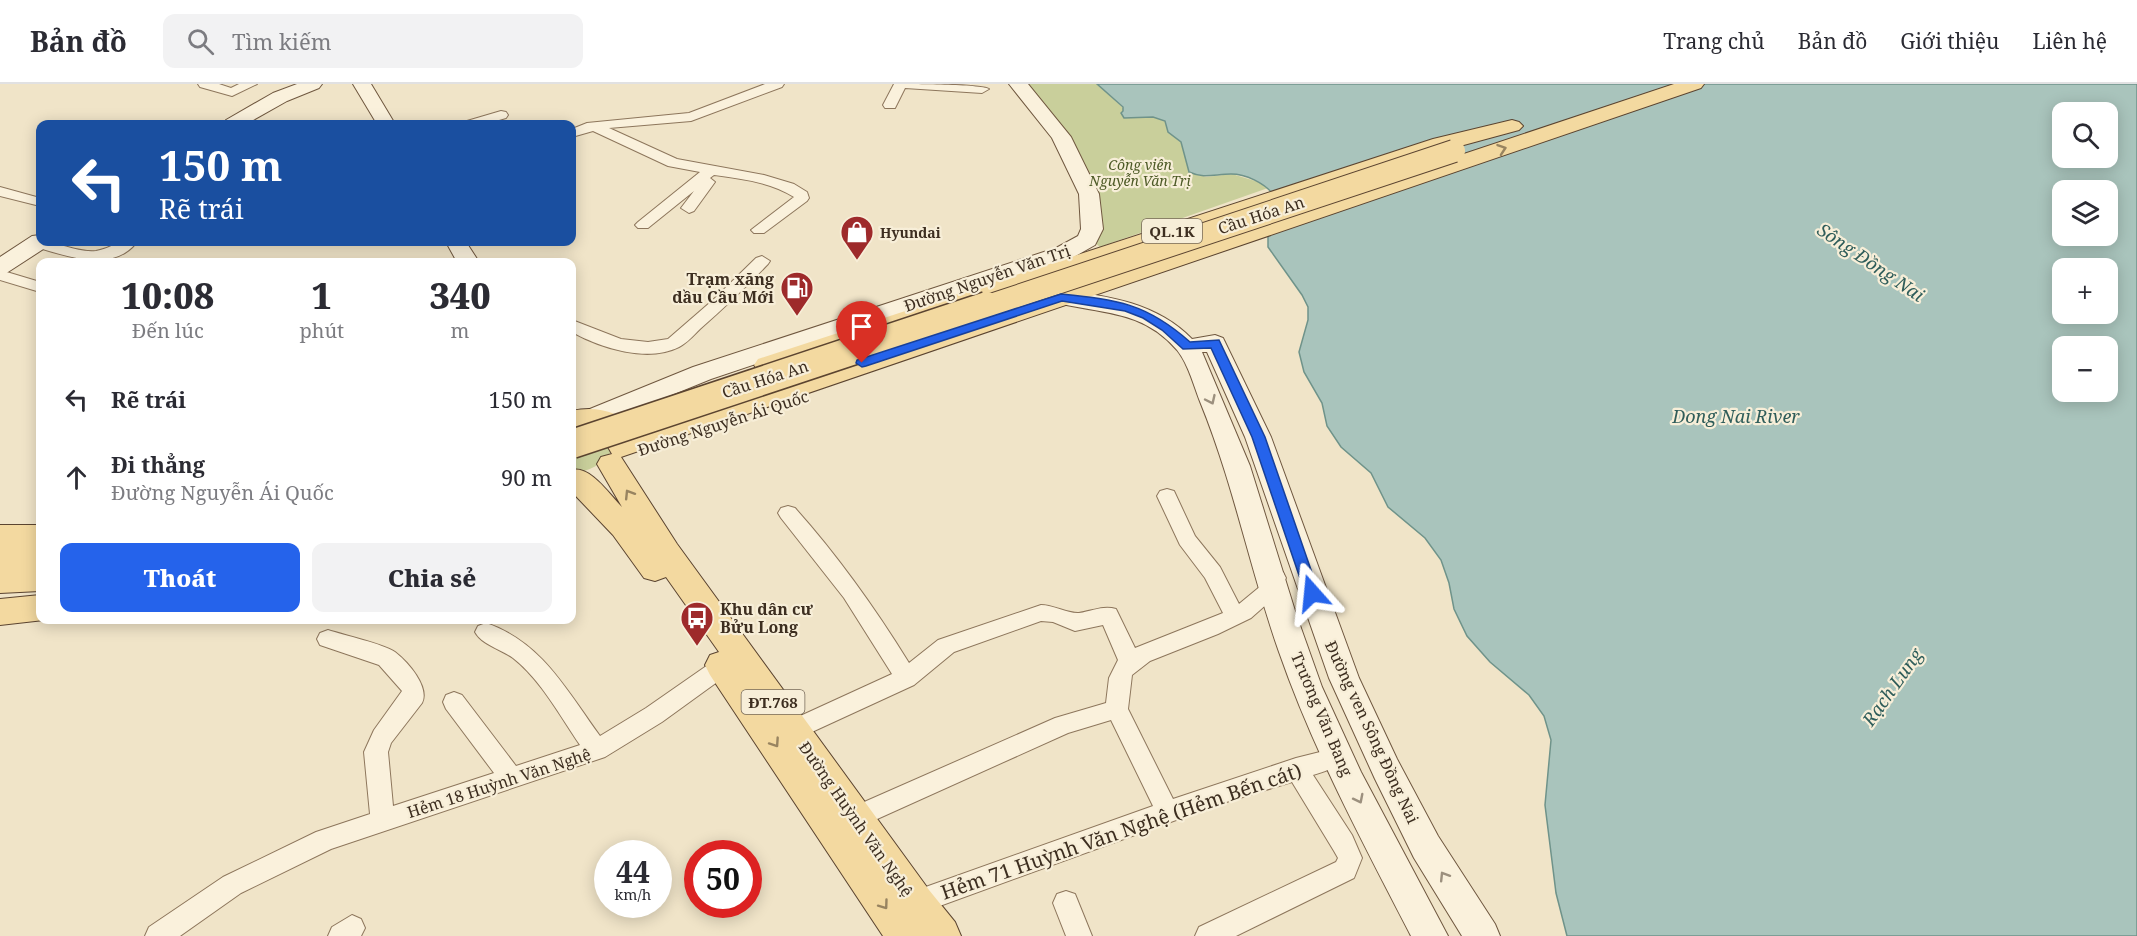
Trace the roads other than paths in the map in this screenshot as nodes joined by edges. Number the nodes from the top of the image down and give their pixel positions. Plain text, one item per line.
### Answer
1 (205, 84) edge
2 (250, 84) edge
3 (362, 84) edge
4 (777, 84) edge
5 (902, 84) edge
6 (1018, 84) edge
7 (1640, 84) edge
8 (1694, 84) edge
9 (302, 85) edge
10 (982, 89) dead end
11 (890, 105) dead end
12 (501, 115) dead end
13 (240, 120) edge
14 (384, 120) edge
15 (485, 120) edge
16 (592, 126) junction
17 (1504, 129) junction
18 (576, 132) edge
19 (717, 170) junction
20 (0, 191) edge
21 (36, 201) edge
22 (689, 208) dead end
23 (643, 225) dead end
24 (759, 230) dead end
25 (36, 244) edge
26 (54, 246) edge
27 (123, 246) edge
28 (762, 261) dead end
29 (0, 267) edge
30 (0, 275) edge
31 (36, 286) edge
32 (1065, 296) junction
33 (576, 327) edge
34 (1187, 347) junction
35 (734, 376) junction
36 (679, 388) junction
37 (749, 401) junction
38 (581, 423) edge
39 (617, 455) junction
40 (576, 479) edge
41 (576, 481) edge
42 (1167, 496) dead end
43 (1255, 507) dead end
44 (788, 513) dead end
45 (36, 536) edge
46 (0, 537) edge
47 (36, 561) edge
48 (16, 582) edge
49 (1273, 586) junction
50 (36, 608) edge
51 (0, 612) edge
52 (1235, 616) junction
53 (486, 632) dead end
54 (328, 639) dead end
55 (1130, 662) junction
56 (723, 666) junction
57 (906, 678) junction
58 (1304, 680) junction
59 (454, 702) dead end
60 (1117, 709) junction
61 (793, 730) junction
62 (597, 750) junction
63 (1296, 768) junction
64 (512, 779) junction
65 (1168, 813) junction
66 (855, 818) junction
67 (383, 821) junction
68 (915, 903) junction
69 (1066, 903) dead end
70 (1479, 931) edge
71 (158, 936) edge
72 (908, 936) edge
73 (941, 936) edge
74 (1078, 936) edge
75 (1208, 936) edge
76 (1430, 936) edge

1 - 2 street
3 - 14 main road
4 - 16 street
5 - 10 street
5 - 11 street
6 - 36 main road, Đường Nguyễn Văn Trị
7 - 17 main road, Cầu Hóa An / QL.1K
32 -> 8 main road, Cầu Hóa An / QL.1K
9 - 13 main road
12 - 15 street
16 - 18 street
16 - 19 street
17 - 35 main road, Cầu Hóa An / QL.1K
17 - 38 main road, Cầu Hóa An / QL.1K, bridge
19 - 22 street
19 - 23 street
19 - 24 street
20 - 21 street
25 - 29 main road
26 - 27 street
28 - 33 street
30 - 31 street
32 - 34 main road
32 - 37 main road, Đường Nguyễn Ái Quốc / QL.1K
32 - 39 main road, Đường Nguyễn Ái Quốc / QL.1K
34 -> 49 main road, Trương Văn Bang
70 -> 34 main road, Đường ven Sông Đồng Nai
35 - 36 main road, QL.1K
35 - 37 main road
36 - 38 main road, QL.1K
37 - 39 main road, Đường Nguyễn Ái Quốc / QL.1K
38 - 39 main road, Đường Huỳnh Văn Nghệ
39 - 40 main road
61 -> 39 main road, Đường Huỳnh Văn Nghệ / ĐT.768
41 - 56 main road, Đường Huỳnh Văn Nghệ / ĐT.768
42 - 52 street
43 - 49 street
44 - 57 street
45 - 46 main road
47 - 48 main road
49 - 52 street
49 - 58 main road, Trương Văn Bang
50 - 51 main road
52 - 55 street
53 - 62 street
54 - 67 street
55 - 57 street
55 - 60 street
56 - 62 street, Hẻm 18 Huỳnh Văn Nghệ
56 -> 72 main road, Đường Huỳnh Văn Nghệ / ĐT.768
57 - 61 street
58 - 63 street, Hẻm 71 Huỳnh Văn Nghệ (Hẻm Bến cát)
58 -> 76 main road, Trương Văn Bang
59 - 64 street
60 - 65 street
60 - 66 street
61 - 66 main road, Đường Huỳnh Văn Nghệ / ĐT.768
62 - 64 street, Hẻm 18 Huỳnh Văn Nghệ
63 - 65 street, Hẻm 71 Huỳnh Văn Nghệ (Hẻm Bến cát)
63 - 75 street
64 - 67 street, Hẻm 18 Huỳnh Văn Nghệ
65 - 68 street, Hẻm 71 Huỳnh Văn Nghệ (Hẻm Bến cát)
66 - 68 main road, Đường Huỳnh Văn Nghệ / ĐT.768
67 - 71 street, Hẻm 18 Huỳnh Văn Nghệ
68 - 73 main road, Đường Huỳnh Văn Nghệ / ĐT.768
69 - 74 street

